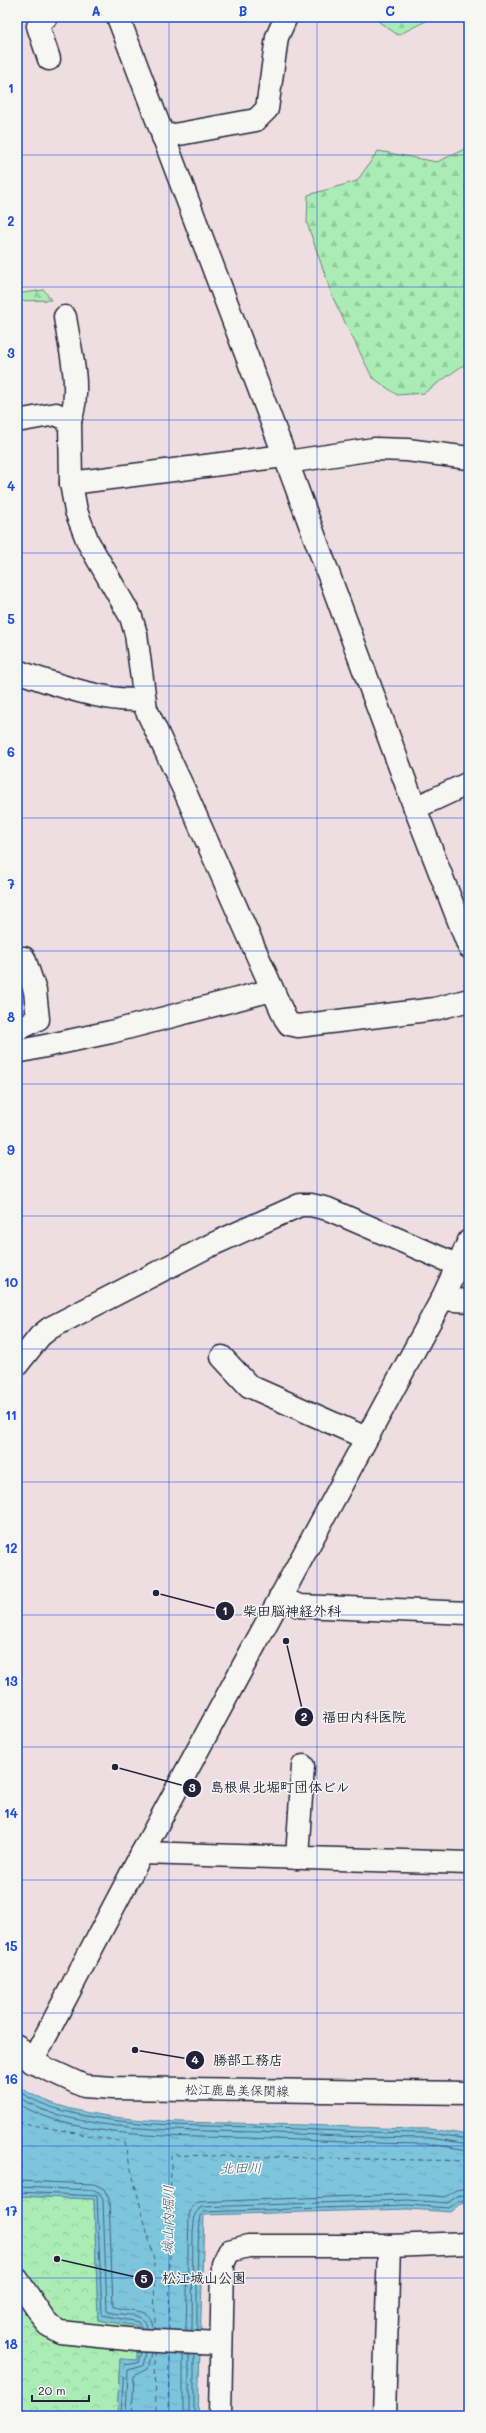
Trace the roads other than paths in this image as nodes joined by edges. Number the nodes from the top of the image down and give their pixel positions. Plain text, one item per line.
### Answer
1 (46, 17) edge
2 (118, 17) edge
3 (286, 17) edge
4 (49, 59) dead end
5 (163, 137) junction
6 (65, 317) dead end
7 (17, 421) edge
8 (70, 421) junction
9 (469, 458) edge
10 (285, 459) junction
11 (71, 483) junction
12 (17, 671) edge
13 (144, 699) junction
14 (469, 783) edge
15 (415, 808) junction
16 (469, 946) edge
17 (17, 959) edge
18 (272, 990) junction
19 (469, 1000) edge
20 (17, 1030) edge
21 (111, 1032) junction
22 (17, 1040) edge
23 (17, 1052) edge
24 (469, 1241) edge
25 (457, 1265) junction
26 (442, 1299) junction
27 (469, 1301) edge
28 (222, 1357) dead end
29 (17, 1365) edge
30 (366, 1438) junction
31 (280, 1597) junction
32 (469, 1613) edge
33 (303, 1766) dead end
34 (142, 1853) junction
35 (297, 1858) junction
36 (469, 1863) edge
37 (17, 2046) edge
38 (32, 2062) junction
39 (469, 2093) edge
40 (469, 2243) edge
41 (389, 2246) junction
42 (17, 2279) edge
43 (211, 2344) junction
44 (220, 2416) edge
45 (384, 2416) edge

1 - 4 street
2 - 5 street
3 - 5 street
5 - 10 street
6 - 8 street
7 - 8 street
8 - 11 street
9 - 10 street
10 - 11 street
10 - 15 street
11 - 13 street
12 - 13 street
13 - 18 street
14 - 15 street
15 - 16 street
17 - 20 street
18 - 19 street
18 - 21 street
21 - 22 street
21 - 23 street
24 - 25 street
25 - 26 street
25 - 29 street
26 - 27 street
26 - 30 street
28 - 30 street
30 - 31 street
31 - 32 street
31 - 34 street
33 - 35 street
34 - 35 street
34 - 38 street
35 - 36 street
37 - 38 street, 松江鹿島美保関線
38 - 39 street, 松江鹿島美保関線
40 - 41 street
41 - 43 street
41 - 45 street
42 - 43 street
43 - 44 street

